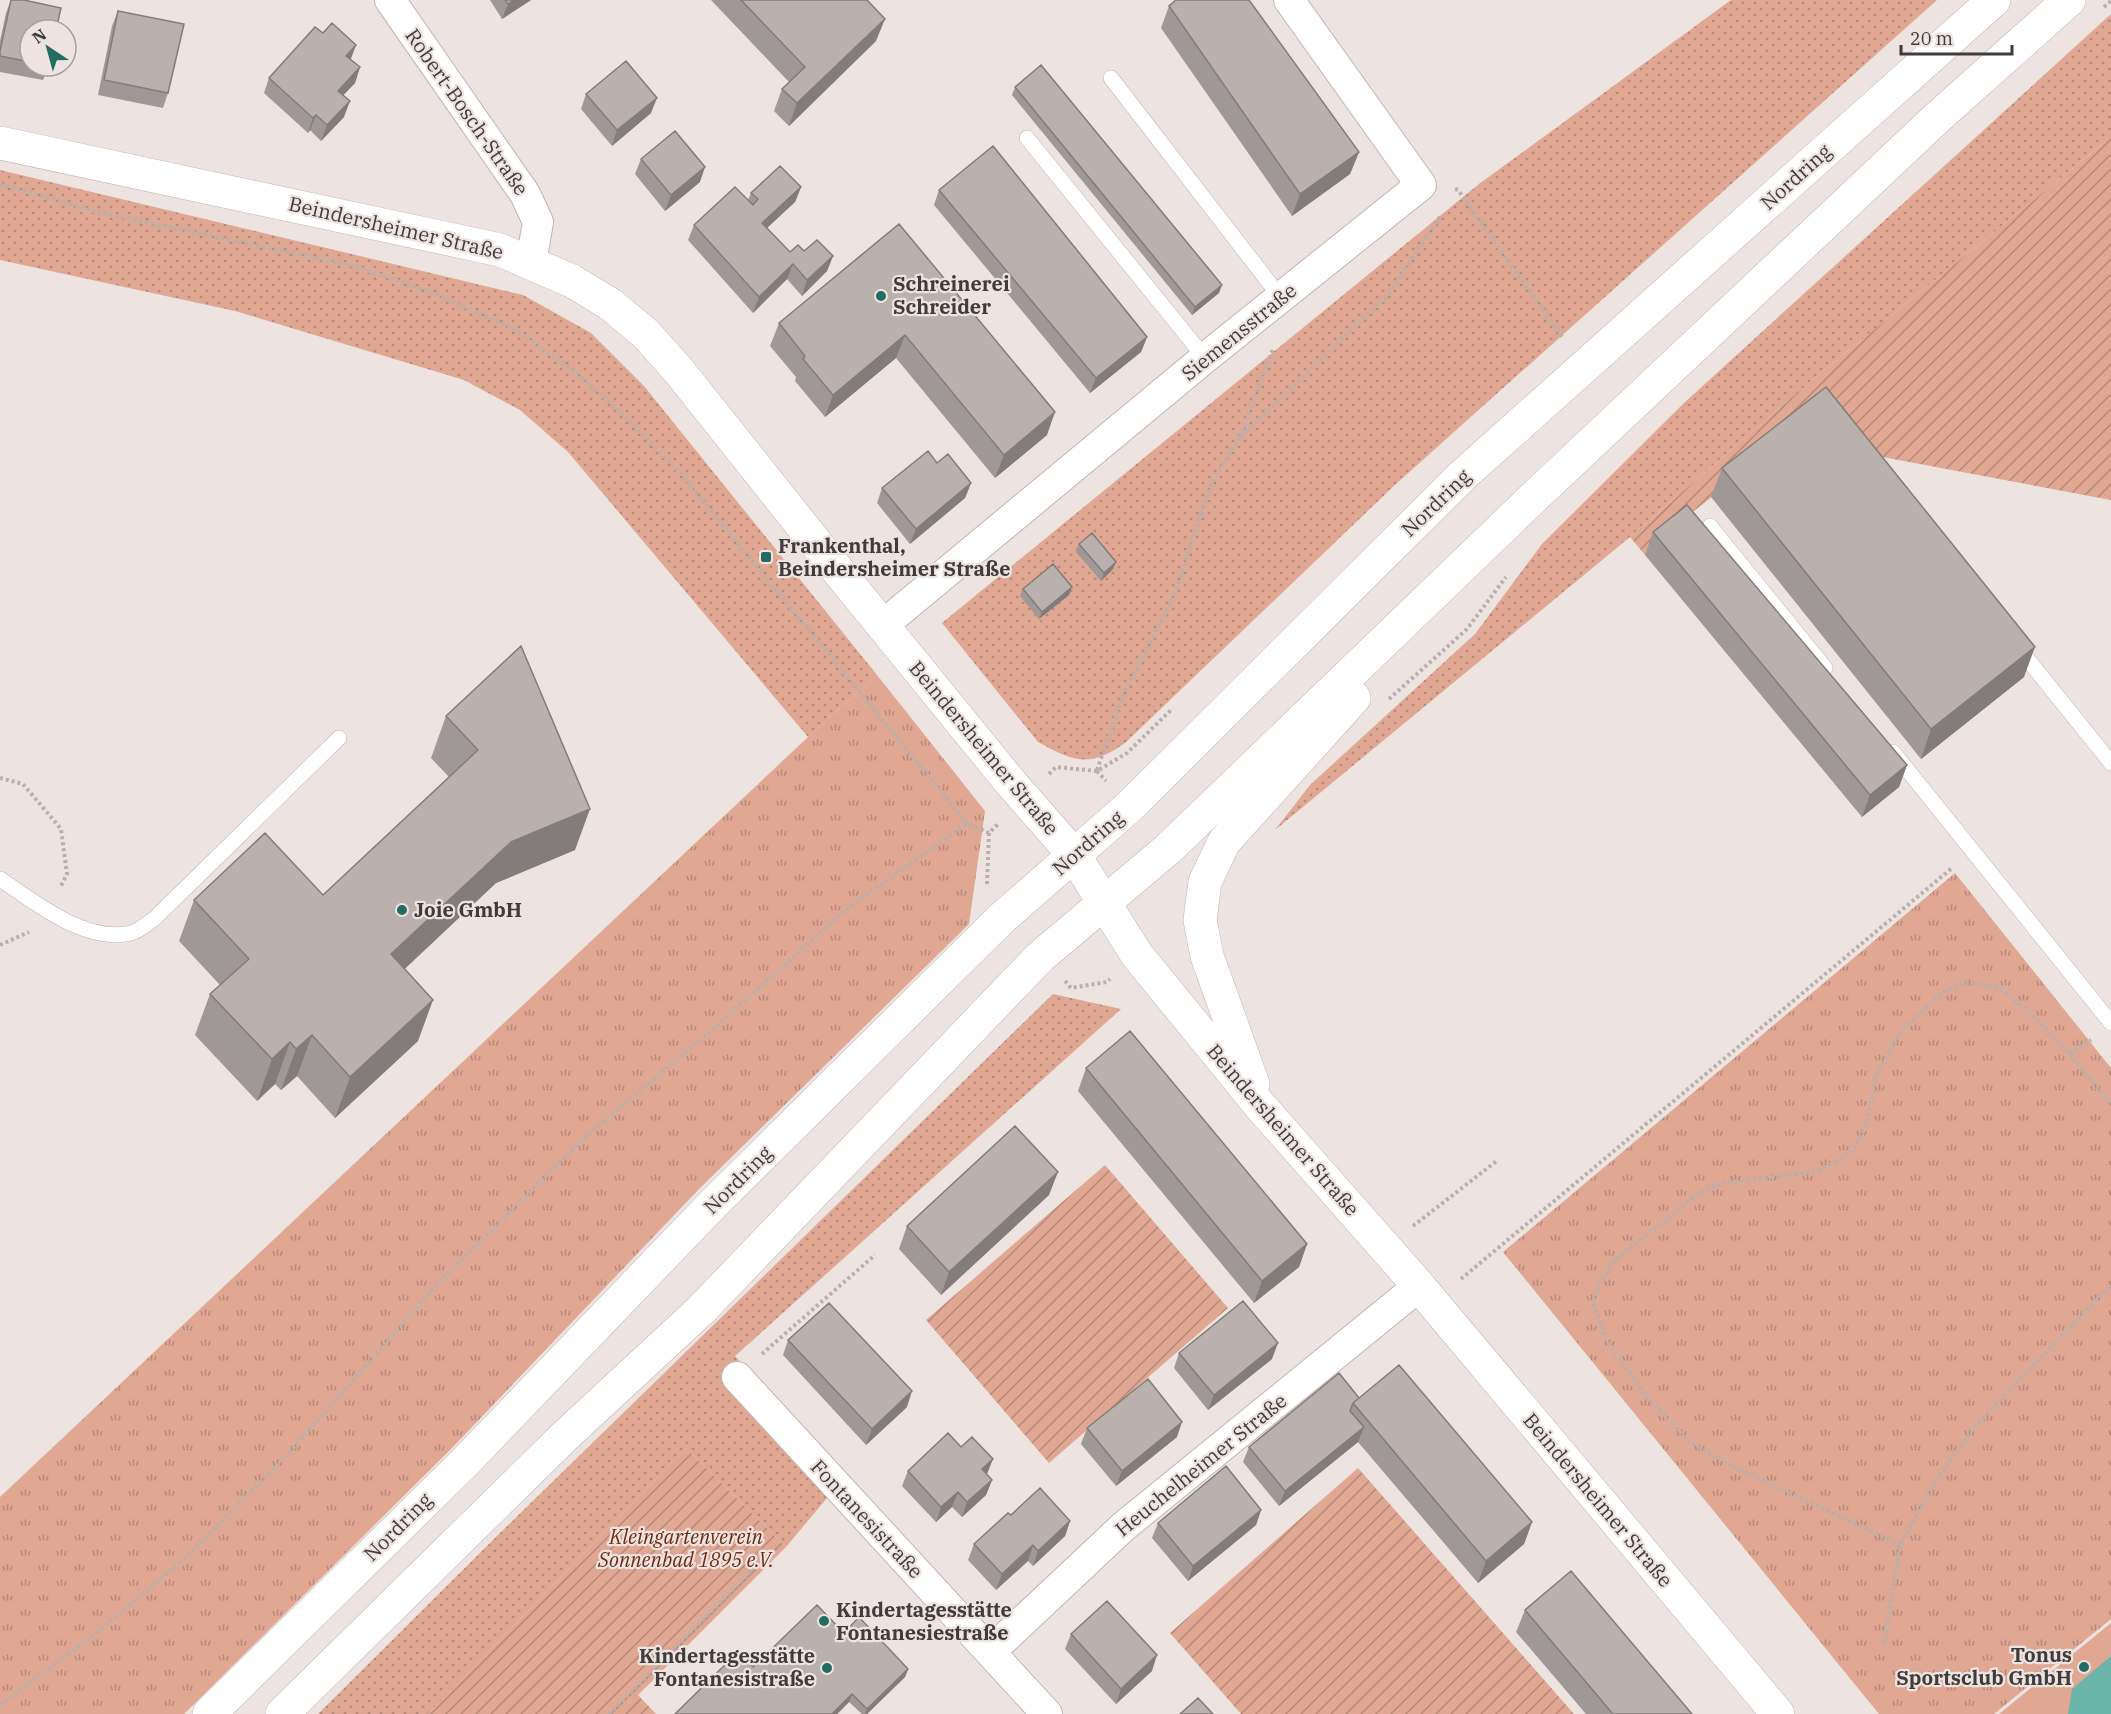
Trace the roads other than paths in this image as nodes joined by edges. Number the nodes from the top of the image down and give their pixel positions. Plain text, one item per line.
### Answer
1 (390, 0) edge
2 (1289, 0) edge
3 (1994, 0) edge
4 (2069, 0) edge
5 (1111, 78) dead end
6 (1027, 138) dead end
7 (0, 143) edge
8 (531, 263) junction
9 (1281, 298) junction
10 (1205, 358) junction
11 (1532, 499) junction
12 (1710, 526) dead end
13 (882, 625) junction
14 (2007, 634) edge
15 (1835, 681) edge
16 (1880, 736) edge
17 (339, 738) dead end
18 (2111, 763) edge
19 (1074, 855) junction
20 (0, 879) edge
21 (1104, 902) junction
22 (2111, 1023) edge
23 (1262, 1108) junction
24 (1426, 1295) junction
25 (737, 1377) road end
26 (990, 1652) junction
27 (209, 1714) edge
28 (282, 1714) edge
29 (1047, 1714) edge
30 (1778, 1714) edge

1 - 8 street, Robert-Bosch-Straße
2 - 9 street, Siemensstraße
3 - 19 main road, Nordring
4 - 11 main road
5 - 9 lane
6 - 10 lane
7 - 8 main road, Beindersheimer Straße
8 - 13 main road, Beindersheimer Straße
9 - 10 street, Siemensstraße
10 - 13 street, Siemensstraße
11 - 21 main road
11 - 23 main road
12 - 15 lane
13 - 19 main road, Beindersheimer Straße
14 - 18 lane
16 - 22 lane
17 - 20 lane
19 - 21 main road, Beindersheimer Straße
19 - 27 main road, Nordring
21 - 23 main road, Beindersheimer Straße
21 - 28 main road
23 - 24 main road, Beindersheimer Straße
24 - 26 street, Heuchelheimer Straße
24 - 30 main road, Beindersheimer Straße
25 - 26 street, Fontanesistraße
26 - 29 street, Fontanesistraße

